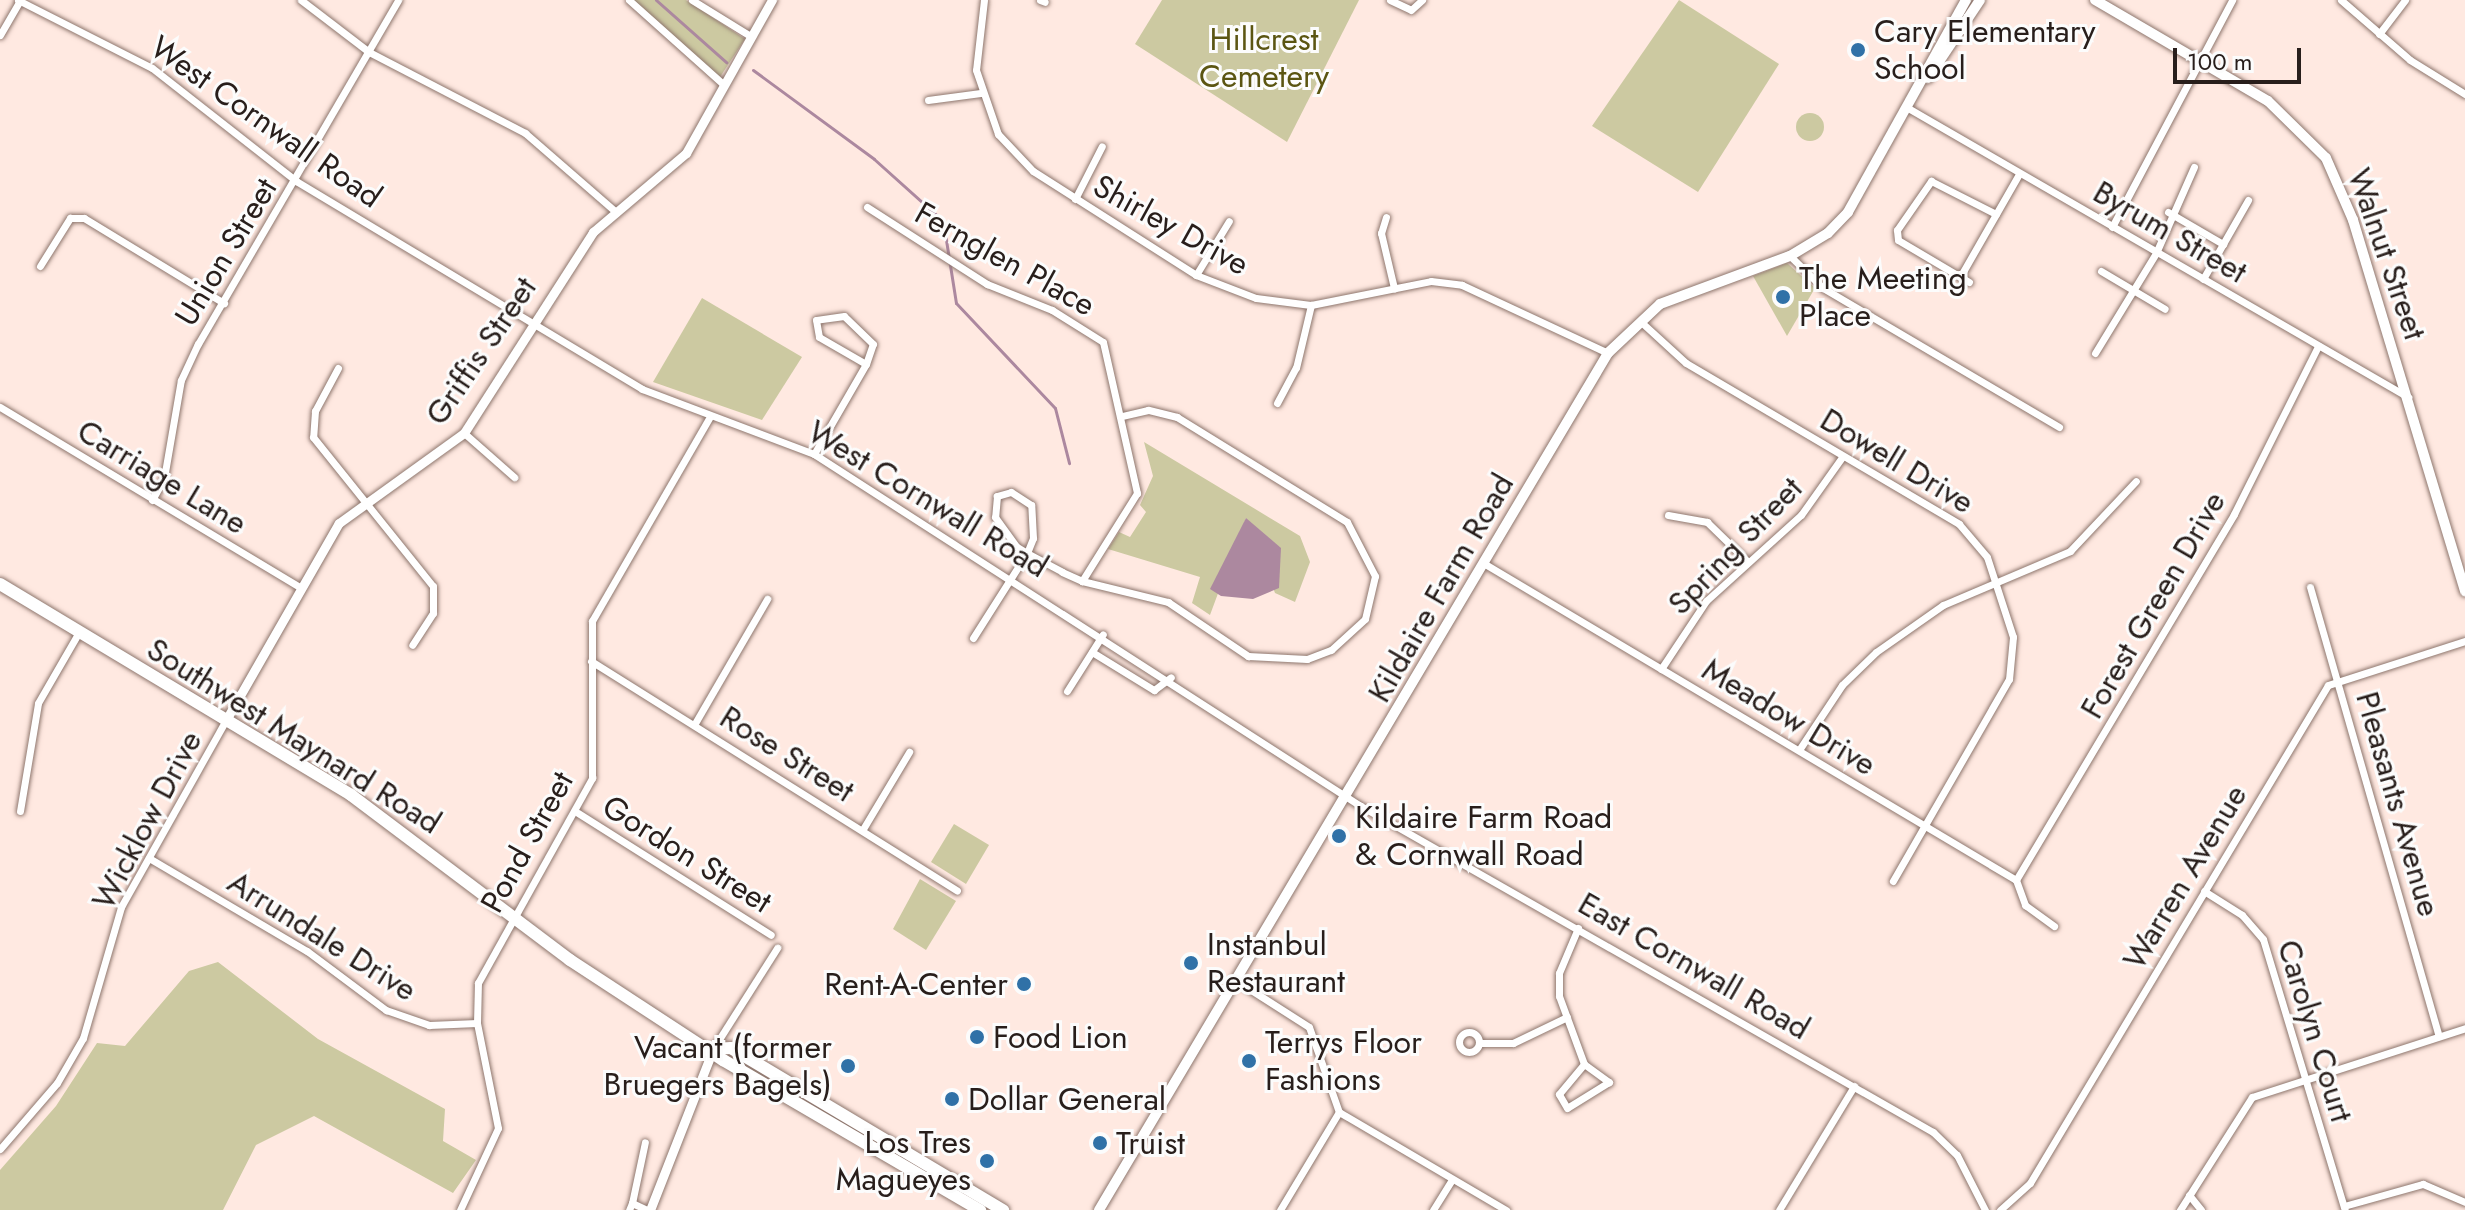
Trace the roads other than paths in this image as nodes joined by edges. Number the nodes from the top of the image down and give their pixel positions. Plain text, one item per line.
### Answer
1 (301, 0) edge
2 (398, 0) edge
3 (629, 0) edge
4 (692, 0) edge
5 (772, 0) edge
6 (984, 0) edge
7 (1390, 0) edge
8 (1422, 0) edge
9 (1966, 0) edge
10 (1980, 0) edge
11 (2095, 0) edge
12 (2232, 0) edge
13 (2341, 0) edge
14 (2405, 0) edge
15 (19, 1) edge
16 (2379, 34) junction
17 (0, 35) edge
18 (752, 37) junction
19 (369, 52) junction
20 (2200, 61) junction
21 (724, 85) junction
22 (1917, 92) junction
23 (981, 93) junction
24 (2465, 94) edge
25 (928, 100) dead end
26 (1908, 108) junction
27 (1102, 146) dead end
28 (2194, 167) dead end
29 (2019, 174) junction
30 (296, 181) junction
31 (1075, 199) junction
32 (2248, 200) dead end
33 (867, 207) dead end
34 (616, 212) junction
35 (2168, 212) junction
36 (1996, 214) junction
37 (1386, 217) dead end
38 (1229, 221) dead end
39 (2112, 227) junction
40 (2223, 244) junction
41 (2156, 253) junction
42 (1790, 256) junction
43 (40, 266) dead end
44 (2101, 271) dead end
45 (1196, 275) junction
46 (1960, 277) junction
47 (2203, 279) junction
48 (1969, 282) dead end
49 (1394, 288) junction
50 (2133, 291) junction
51 (224, 303) junction
52 (1311, 305) junction
53 (2165, 309) dead end
54 (1639, 319) junction
55 (533, 324) junction
56 (2318, 346) junction
57 (1608, 353) junction
58 (2095, 353) dead end
59 (866, 364) junction
60 (338, 368) dead end
61 (2408, 398) junction
62 (1277, 403) dead end
63 (0, 407) edge
64 (1122, 416) junction
65 (710, 417) junction
66 (2059, 427) dead end
67 (464, 433) junction
68 (814, 454) junction
69 (1843, 456) junction
70 (514, 477) dead end
71 (2136, 481) dead end
72 (152, 500) junction
73 (362, 500) junction
74 (1668, 515) dead end
75 (1027, 553) junction
76 (1747, 561) junction
77 (1485, 564) junction
78 (1012, 576) junction
79 (1082, 581) junction
80 (0, 584) edge
81 (1999, 586) junction
82 (299, 587) junction
83 (2310, 587) dead end
84 (2465, 592) edge
85 (767, 599) dead end
86 (79, 632) junction
87 (1103, 634) junction
88 (973, 638) dead end
89 (2465, 641) edge
90 (412, 645) dead end
91 (1092, 652) junction
92 (591, 661) junction
93 (1661, 669) junction
94 (1171, 677) junction
95 (2336, 678) junction
96 (1067, 691) dead end
97 (226, 720) junction
98 (694, 725) junction
99 (1799, 750) junction
100 (909, 752) dead end
101 (1349, 798) junction
102 (20, 811) dead end
103 (578, 813) junction
104 (1925, 826) junction
105 (863, 829) junction
106 (149, 858) junction
107 (2016, 880) junction
108 (1893, 881) dead end
109 (957, 891) dead end
110 (2204, 891) junction
111 (513, 919) junction
112 (2054, 926) dead end
113 (1578, 928) junction
114 (771, 935) dead end
115 (777, 948) dead end
116 (1237, 981) junction
117 (1567, 1017) junction
118 (477, 1023) junction
119 (2465, 1028) edge
120 (2439, 1036) junction
121 (1479, 1043) dead end
122 (713, 1049) junction
123 (1584, 1064) junction
124 (2303, 1077) junction
125 (1854, 1086) junction
126 (1339, 1112) junction
127 (858, 1137) junction
128 (645, 1142) dead end
129 (0, 1149) edge
130 (933, 1163) junction
131 (1452, 1179) junction
132 (2189, 1195) junction
133 (2465, 1202) edge
134 (631, 1206) edge
135 (2344, 1208) edge
136 (460, 1210) edge
137 (649, 1210) edge
138 (980, 1210) edge
139 (1003, 1210) edge
140 (1099, 1210) edge
141 (1280, 1210) edge
142 (1433, 1210) edge
143 (1506, 1210) edge
144 (1779, 1210) edge
145 (1985, 1210) edge
146 (2000, 1210) edge
147 (2180, 1210) edge
148 (2201, 1210) edge

1 - 19 street
2 - 19 street, Union Street
3 - 21 street
4 - 18 street
5 - 18 street, Griffis Street
6 - 23 street, Shirley Drive
7 - 8 street
9 - 22 main road, Kildaire Farm Road
10 - 22 main road, Kildaire Farm Road
11 - 20 main road, Walnut Street
12 - 20 street
13 - 16 street
14 - 16 street
15 - 17 street
15 - 30 street, West Cornwall Road
16 - 24 street
18 - 21 street, Griffis Street
19 - 30 street, Union Street
19 - 34 street
20 - 39 street
20 - 61 main road, Walnut Street
21 - 34 street, Griffis Street
22 - 26 main road, Kildaire Farm Road
23 - 25 street
23 - 31 street, Shirley Drive
26 - 29 street, Byrum Street
26 - 42 main road, Kildaire Farm Road
27 - 31 street
28 - 35 street
29 - 36 street
29 - 39 street, Byrum Street
30 - 51 street, Union Street
30 - 55 street, West Cornwall Road
31 - 45 street, Shirley Drive
32 - 40 street
33 - 64 street, Fernglen Place
34 - 55 street, Griffis Street
35 - 40 street
35 - 41 street
36 - 46 street
36 - 46 street
37 - 49 street
38 - 45 street
39 - 41 street, Byrum Street
40 - 47 street
41 - 47 street, Byrum Street
41 - 50 street
42 - 54 main road, Kildaire Farm Road
42 - 66 street
43 - 51 street
44 - 50 street
45 - 52 street, Shirley Drive
46 - 48 street
47 - 56 street, Byrum Street
49 - 52 street, Shirley Drive
49 - 57 street, Shirley Drive
50 - 53 street
50 - 58 street
51 - 72 street, Union Street
52 - 62 street
54 - 57 main road, Kildaire Farm Road
54 - 69 street, Dowell Drive
55 - 65 street, West Cornwall Road
55 - 67 street, Griffis Street
56 - 61 street, Byrum Street
56 - 107 street, Forest Green Drive
57 - 77 main road, Kildaire Farm Road
59 - 59 street
59 - 68 street
60 - 73 street
61 - 84 main road, Walnut Street
63 - 72 street, Carriage Lane
64 - 79 street, Fernglen Place
64 - 79 street
65 - 68 street, West Cornwall Road
65 - 92 street, Pond Street
67 - 70 street
67 - 73 street, Griffis Street
68 - 78 street, West Cornwall Road
69 - 76 street, Spring Street
69 - 81 street, Dowell Drive
71 - 81 street
72 - 82 street, Carriage Lane
73 - 82 street, Griffis Street
73 - 90 street
74 - 76 street
75 - 75 street
75 - 78 street
75 - 79 street
76 - 93 street, Spring Street
77 - 93 street, Meadow Drive
77 - 101 main road, Kildaire Farm Road
78 - 87 street, West Cornwall Road
78 - 88 street
80 - 86 main road, Southwest Maynard Road
81 - 99 street
81 - 104 street, Dowell Drive
82 - 97 street, Griffis Street
83 - 95 street, Pleasants Avenue
85 - 98 street
86 - 97 main road, Southwest Maynard Road
86 - 102 street
87 - 91 street
87 - 94 street, West Cornwall Road
89 - 95 street
91 - 94 street
91 - 96 street
92 - 98 street, Rose Street
92 - 103 street, Pond Street
93 - 99 street, Meadow Drive
94 - 101 street, West Cornwall Road
95 - 110 street, Warren Avenue
95 - 120 street, Pleasants Avenue
97 - 106 street, Wicklow Drive
97 - 111 main road, Southwest Maynard Road
98 - 105 street, Rose Street
99 - 104 street, Meadow Drive
100 - 105 street
101 - 113 street, East Cornwall Road
101 - 116 main road, Kildaire Farm Road
103 - 111 street, Pond Street
103 - 114 street, Gordon Street
104 - 107 street, Meadow Drive
104 - 108 street, Dowell Drive
105 - 109 street, Rose Street
106 - 118 street, Arrundale Drive
106 - 129 street, Wicklow Drive
107 - 112 street, Meadow Drive
110 - 124 street, Carolyn Court
110 - 146 street, Warren Avenue
111 - 118 street, Pond Street
111 - 122 main road, Southwest Maynard Road
113 - 117 street
113 - 125 street, East Cornwall Road
115 - 122 street
116 - 126 street
116 - 140 main road, Kildaire Farm Road
117 - 121 street
117 - 123 street
118 - 136 street, Pond Street
119 - 120 street
120 - 124 street
122 - 127 main road, Southwest Maynard Road
122 - 130 main road, Southwest Maynard Road
122 - 137 street
123 - 123 street
124 - 132 street
124 - 135 street, Carolyn Court
125 - 144 street
125 - 145 street, East Cornwall Road
126 - 131 street
126 - 141 street
127 - 130 main road
127 - 138 main road, Southwest Maynard Road
128 - 134 street
130 - 139 main road, Southwest Maynard Road
131 - 142 street
131 - 143 street
132 - 147 street
132 - 148 street
133 - 135 street
134 - 137 street

